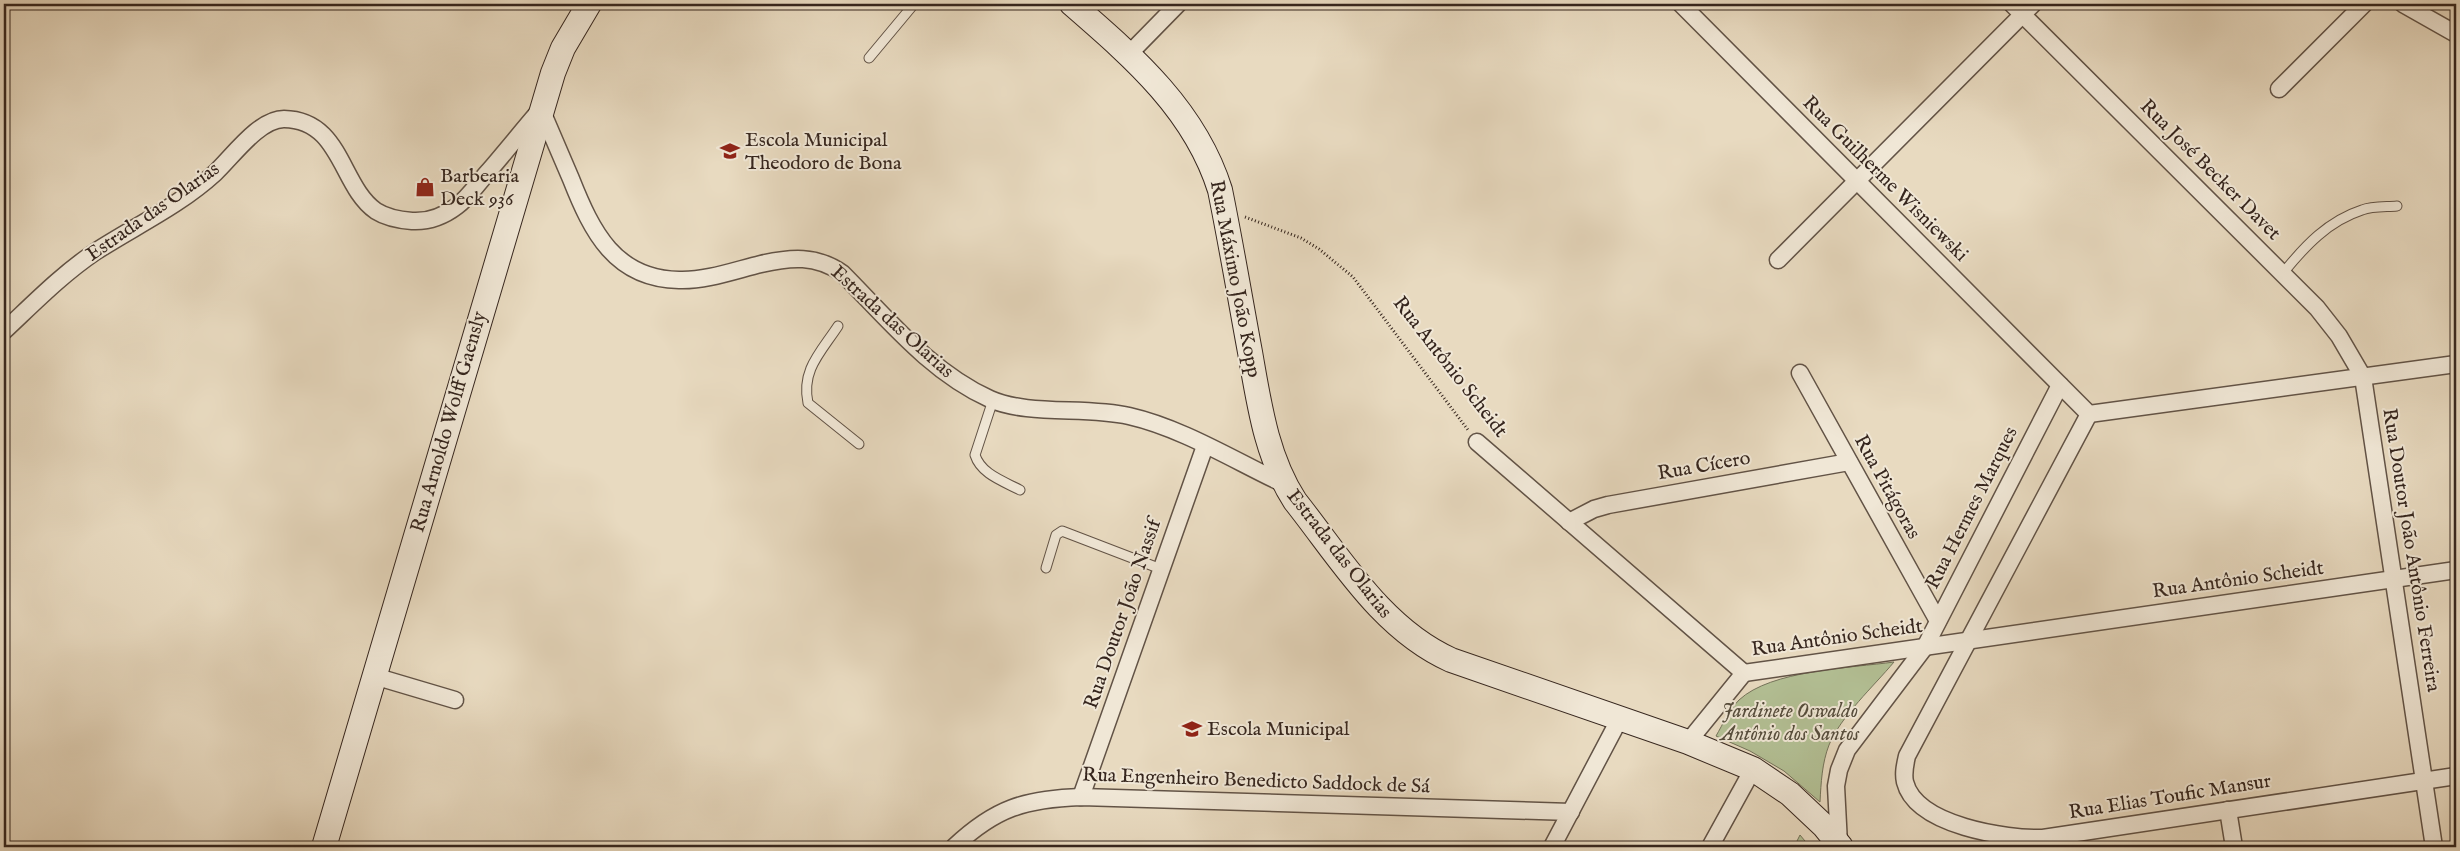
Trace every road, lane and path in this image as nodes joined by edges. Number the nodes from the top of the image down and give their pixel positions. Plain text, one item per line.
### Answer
1 (589, 4) edge
2 (914, 4) edge
3 (1072, 4) edge
4 (1178, 4) edge
5 (1681, 4) edge
6 (2364, 4) edge
7 (2403, 4) edge
8 (2023, 7) edge
9 (2456, 34) edge
10 (1129, 54) junction
11 (869, 58) dead end
12 (2279, 89) dead end
13 (541, 109) junction
14 (1857, 181) junction
15 (2397, 206) dead end
16 (1224, 210) junction
17 (1778, 260) dead end
18 (2284, 273) junction
19 (838, 326) dead end
20 (4, 331) edge
21 (2456, 364) edge
22 (1800, 373) dead end
23 (2363, 377) junction
24 (2060, 385) junction
25 (993, 400) junction
26 (2088, 414) junction
27 (1477, 442) joint
28 (860, 444) dead end
29 (1205, 446) junction
30 (1849, 462) junction
31 (1284, 484) junction
32 (1020, 490) dead end
33 (1569, 522) junction
34 (1046, 568) dead end
35 (1161, 569) junction
36 (2456, 570) edge
37 (2394, 579) junction
38 (1938, 622) junction
39 (1967, 642) junction
40 (1925, 647) junction
41 (1744, 673) junction
42 (374, 676) junction
43 (455, 700) dead end
44 (1620, 718) junction
45 (1688, 742) junction
46 (1753, 769) junction
47 (2456, 776) edge
48 (2424, 780) junction
49 (1081, 797) junction
50 (2228, 810) junction
51 (1571, 812) junction
52 (1840, 846) edge
53 (324, 847) edge
54 (954, 847) edge
55 (1552, 847) edge
56 (1710, 847) edge
57 (2234, 847) edge
58 (2434, 847) edge

1 - 13 main road, Rua Arnoldo Wolff Gaensly
2 - 11 lane
3 - 10 main road, Rua Máximo João Kopp
4 - 10 street
5 - 14 street, Rua Guilherme Wisniewski
6 - 12 street
7 - 9 street
8 - 14 street
8 - 18 street, Rua José Becker Davet
10 - 16 main road, Rua Máximo João Kopp
13 - 20 street, Estrada das Olarias
13 - 25 street, Estrada das Olarias
13 - 42 main road, Rua Arnoldo Wolff Gaensly
14 - 17 street
14 - 24 street, Rua Guilherme Wisniewski
15 - 18 lane
16 - 27 path, Rua Antônio Scheidt
16 - 31 main road, Rua Máximo João Kopp
18 - 23 street, Rua José Becker Davet
19 - 28 lane
21 - 23 street
22 - 30 street, Rua Pitágoras
23 - 26 street
23 - 37 street, Rua Doutor João Antônio Ferreira
24 - 26 street
24 - 38 street, Rua Hermes Marques
25 - 29 street, Estrada das Olarias
25 - 32 lane
26 - 39 street
27 - 33 street, Rua Antônio Scheidt
29 - 31 street, Estrada das Olarias
29 - 35 street, Rua Doutor João Nassif
30 - 33 street, Rua Cícero
30 - 38 street, Rua Pitágoras
31 - 44 main road, Estrada das Olarias
33 - 41 street, Rua Antônio Scheidt
34 - 35 lane
35 - 49 street, Rua Doutor João Nassif
36 - 37 street, Rua Antônio Scheidt
37 - 39 street, Rua Antônio Scheidt
37 - 48 street, Rua Doutor João Antônio Ferreira
38 - 40 street, Rua Hermes Marques
39 - 40 street, Rua Antônio Scheidt
39 - 50 street, Rua Elias Toufic Mansur
40 - 41 street, Rua Antônio Scheidt
40 - 52 street, Rua Hermes Marques
41 - 45 street
42 - 43 street
42 - 53 main road, Rua Arnoldo Wolff Gaensly
44 - 45 main road, Estrada das Olarias
44 - 51 street
45 - 46 main road, Estrada das Olarias
46 - 52 main road, Estrada das Olarias
46 - 56 street
47 - 48 street, Rua Elias Toufic Mansur
48 - 50 street, Rua Elias Toufic Mansur
48 - 58 street, Rua Doutor João Antônio Ferreira
49 - 51 street, Rua Engenheiro Benedicto Saddock de Sá
49 - 54 street, Rua Engenheiro Benedicto Saddock de Sá
50 - 57 street
51 - 55 street

